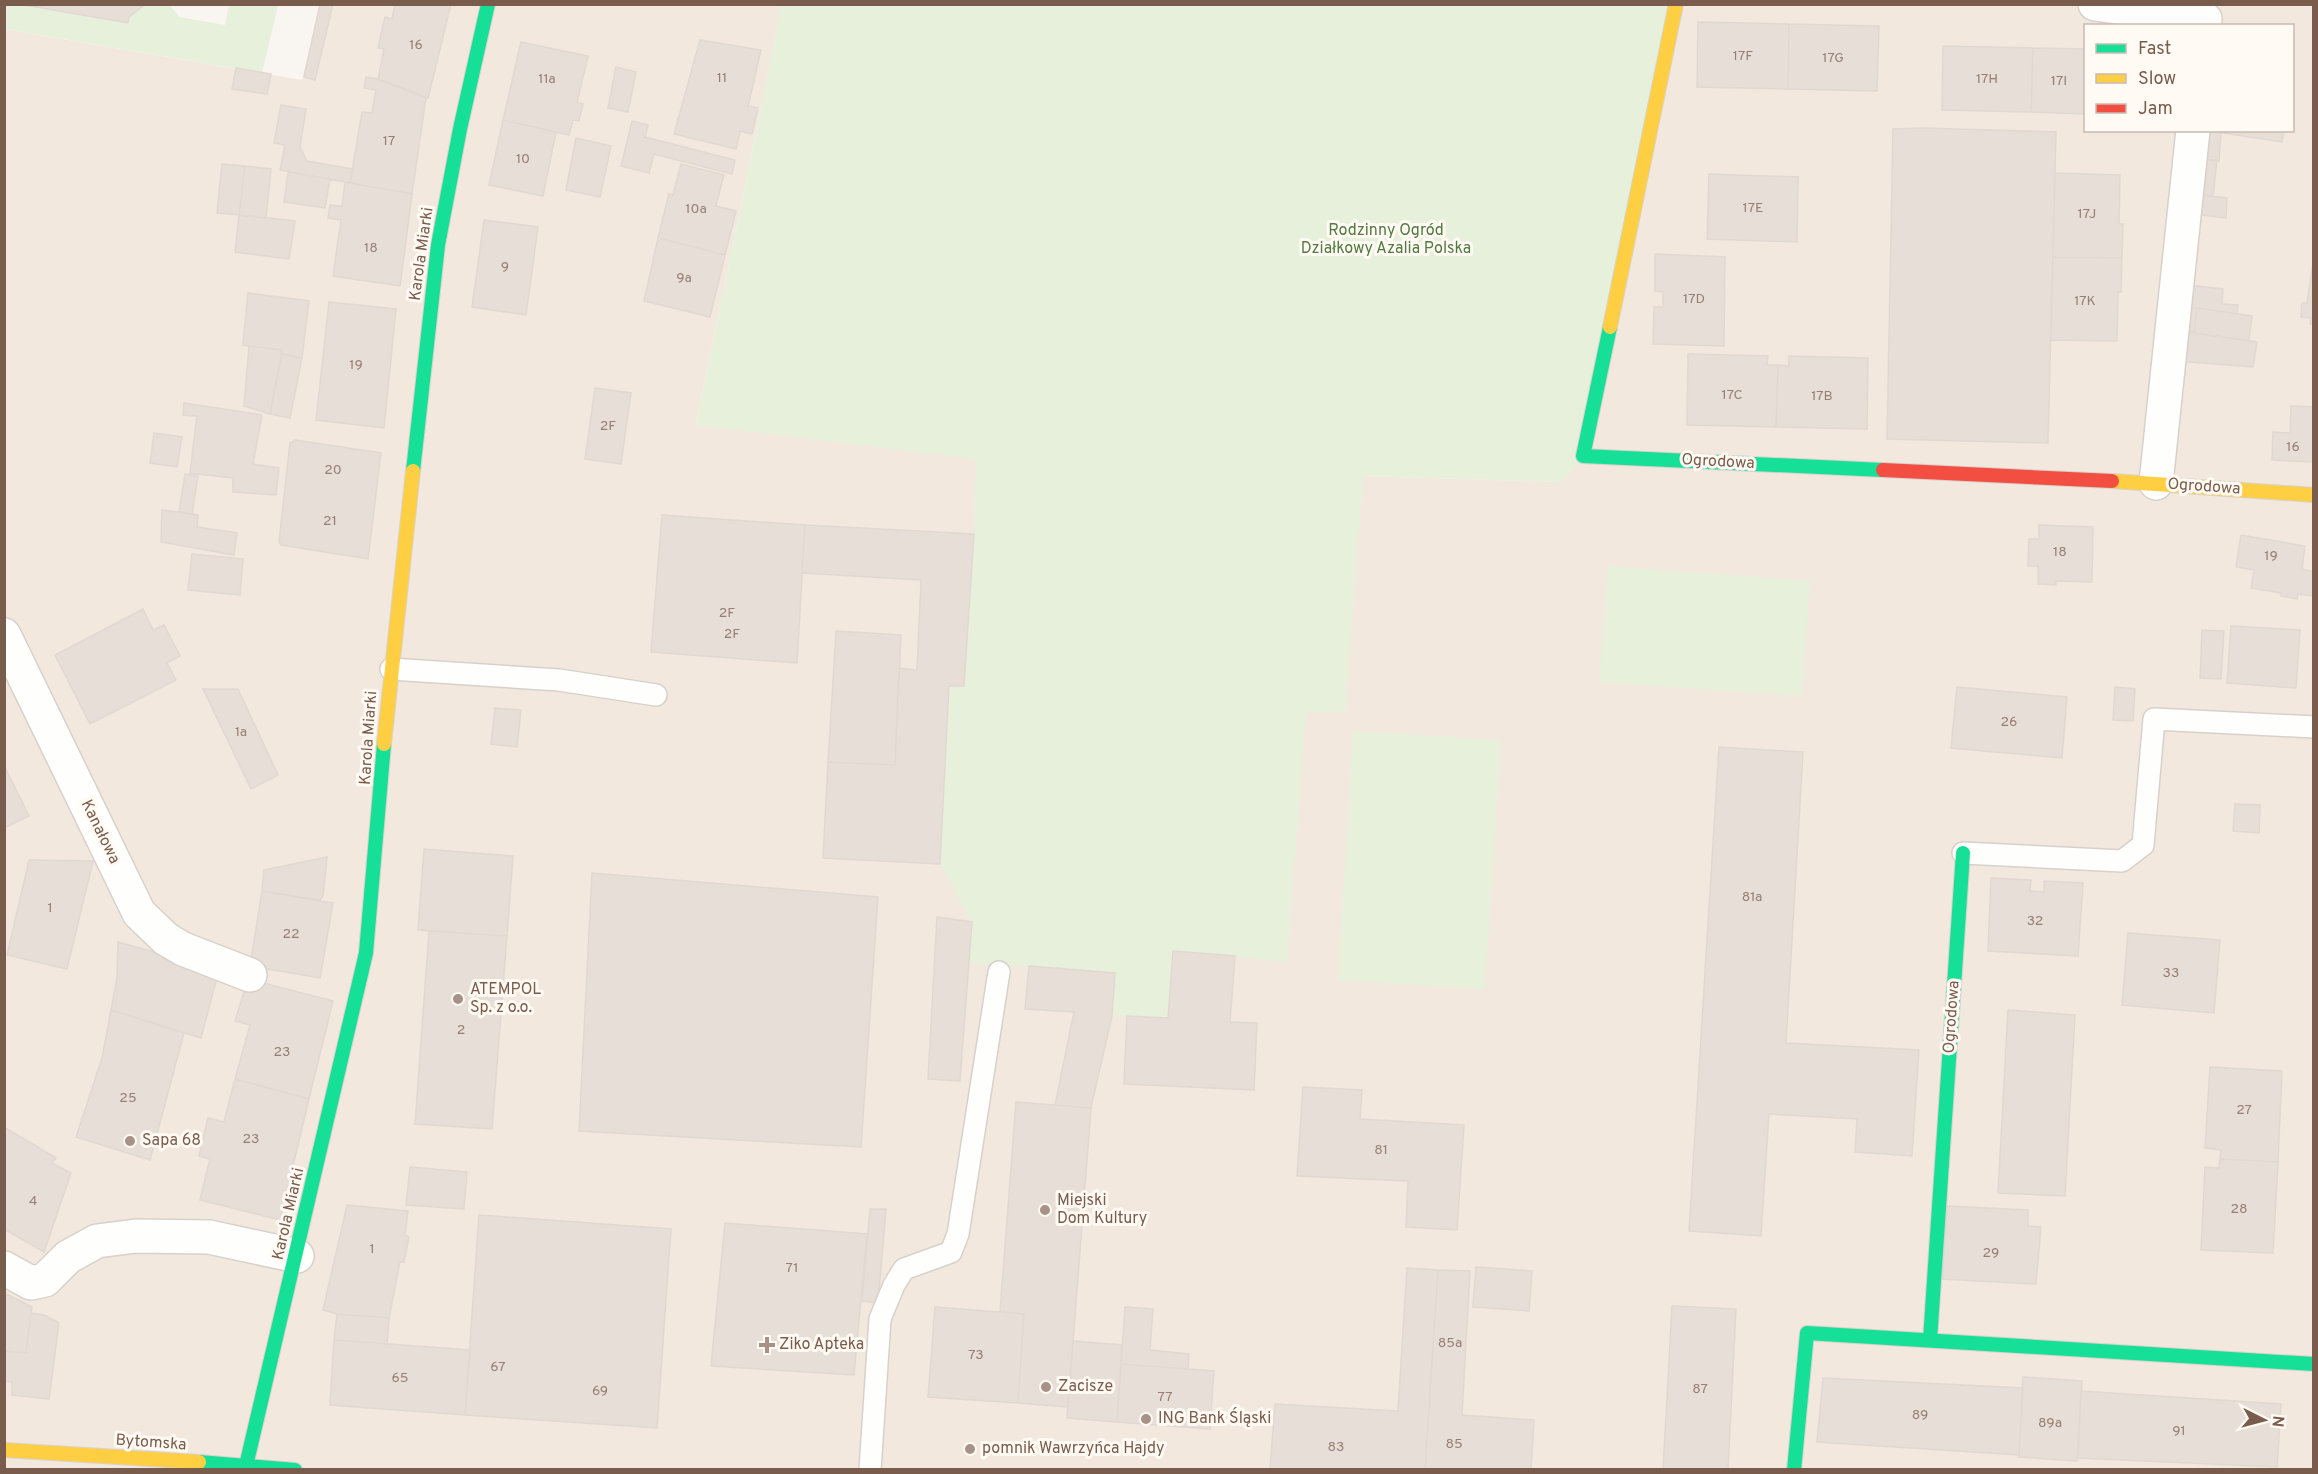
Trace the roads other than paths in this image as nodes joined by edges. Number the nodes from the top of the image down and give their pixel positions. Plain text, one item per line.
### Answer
1 (488, 4) edge
2 (1676, 4) edge
3 (2095, 4) edge
4 (2204, 24) edge
5 (2193, 132) edge
6 (2156, 483) junction
7 (2313, 495) edge
8 (4, 635) edge
9 (391, 669) junction
10 (656, 695) dead end
11 (2313, 727) edge
12 (1963, 853) joint
13 (999, 972) dead end
14 (250, 975) dead end
15 (297, 1256) junction
16 (4, 1268) edge
17 (1930, 1340) junction
18 (2313, 1365) edge
19 (4, 1450) edge
20 (245, 1468) edge
21 (296, 1470) edge
22 (870, 1470) edge
23 (1794, 1470) edge

1 - 9 street, Karola Miarki
2 - 6 street, Ogrodowa
3 - 4 street
5 - 6 street
6 - 7 street, Ogrodowa
8 - 14 street, Kanałowa
9 - 10 lane
9 - 15 street, Karola Miarki
11 - 12 lane, Ogrodowa
12 - 17 street, Ogrodowa
13 - 22 lane
15 - 16 street
15 - 20 street, Karola Miarki
17 - 18 street
17 - 23 street
19 - 20 street, Bytomska
20 - 21 street, Bytomska

